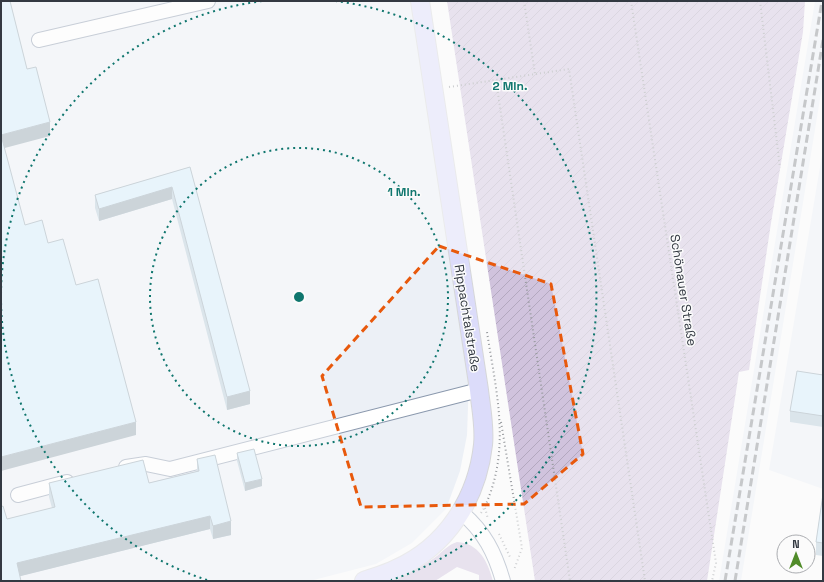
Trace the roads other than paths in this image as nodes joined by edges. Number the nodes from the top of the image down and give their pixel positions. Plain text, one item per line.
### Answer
1 (208, 1) edge
2 (420, 1) edge
3 (39, 40) dead end
4 (479, 390) junction
5 (114, 470) edge
6 (77, 479) edge
7 (18, 495) dead end
8 (462, 512) junction
9 (509, 578) edge
10 (364, 581) edge

1 - 3 street
2 - 4 main road, Rippachtalstraße
4 - 5 street
4 - 8 main road, Rippachtalstraße
6 - 7 street
8 - 9 street
8 - 10 main road, Rippachtalstraße

